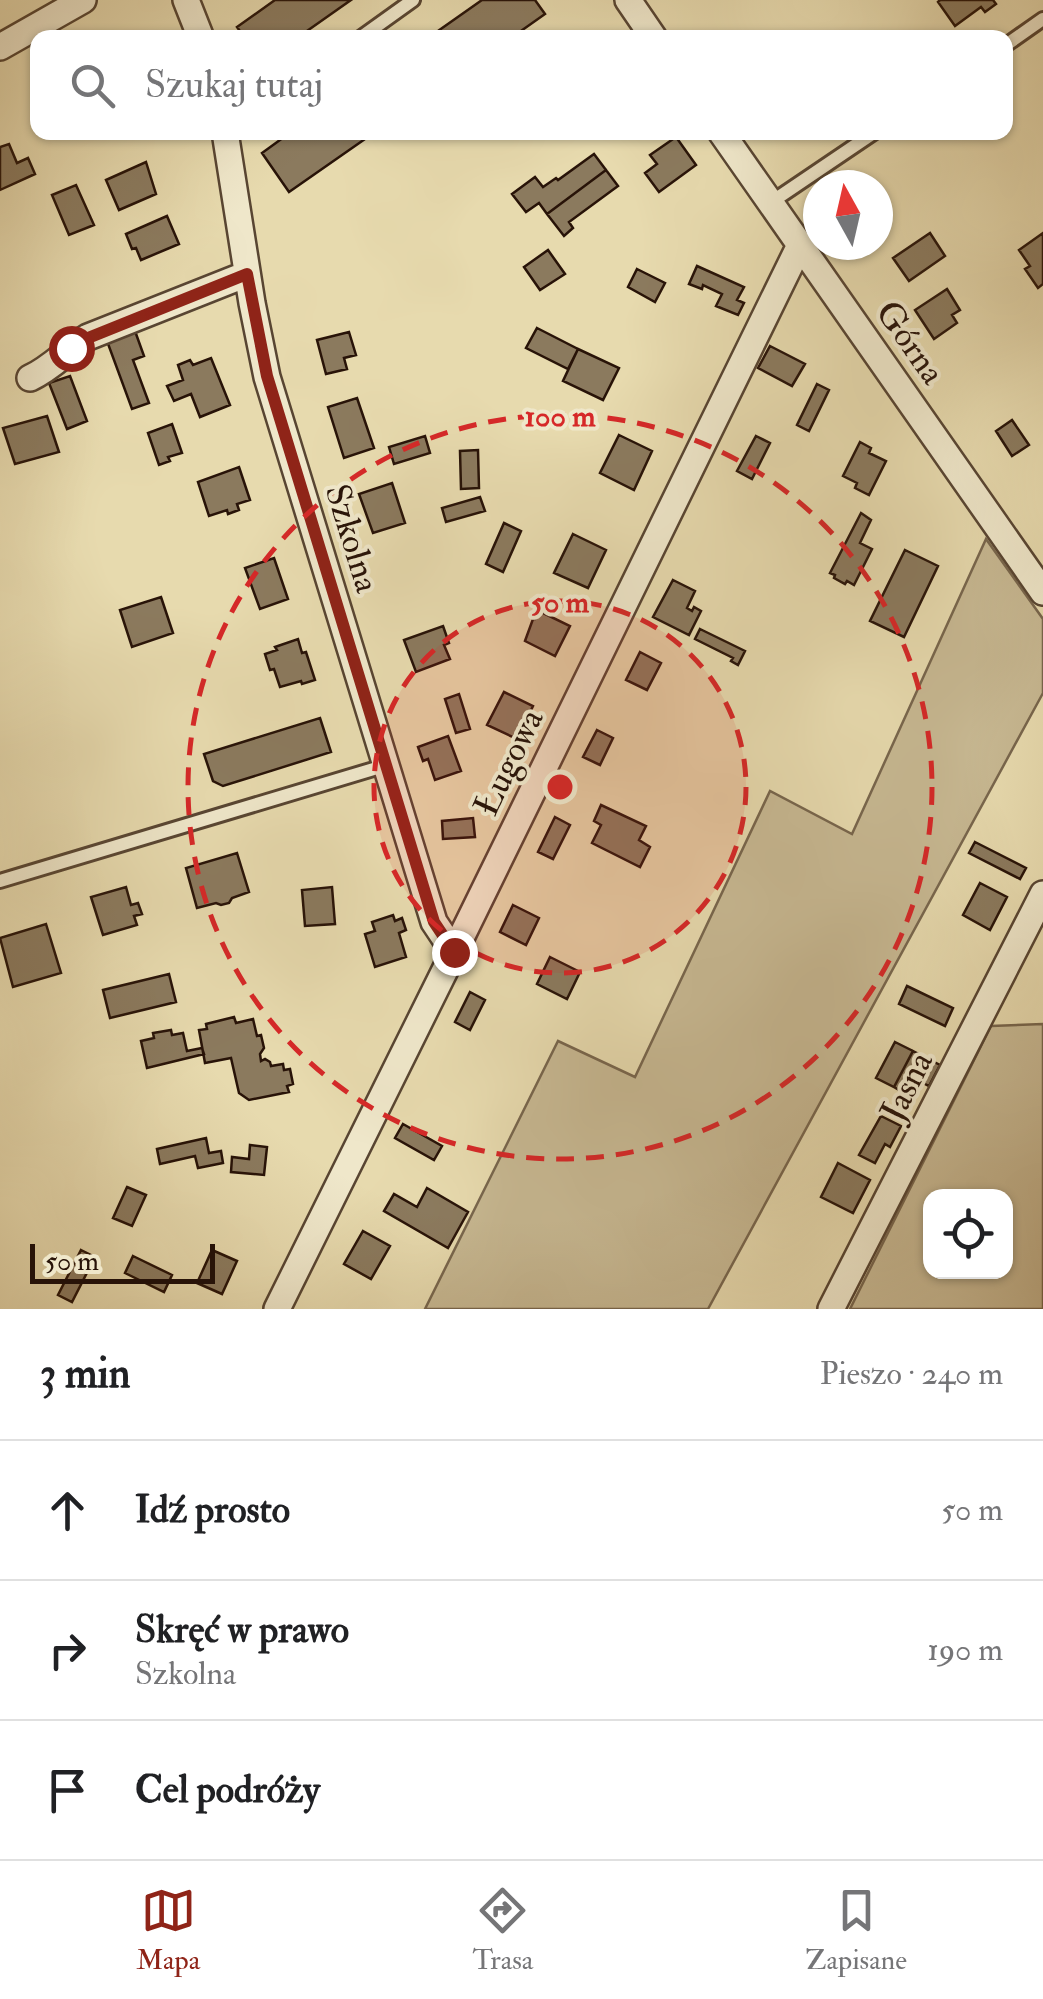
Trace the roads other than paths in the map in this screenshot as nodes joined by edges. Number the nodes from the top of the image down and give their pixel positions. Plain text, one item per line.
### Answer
1 (82, 0) edge
2 (186, 0) edge
3 (413, 0) edge
4 (628, 0) edge
5 (1043, 19) edge
6 (198, 30) edge
7 (371, 30) edge
8 (649, 30) edge
9 (1013, 39) edge
10 (0, 47) edge
11 (226, 140) edge
12 (727, 140) edge
13 (863, 140) edge
14 (770, 203) junction
15 (800, 245) junction
16 (247, 274) junction
17 (30, 378) dead end
18 (1043, 592) edge
19 (387, 766) junction
20 (0, 881) edge
21 (1043, 894) edge
22 (454, 952) junction
23 (277, 1309) edge
24 (832, 1309) edge

1 - 10 street
2 - 6 street
3 - 7 lane
4 - 8 street
5 - 9 lane
11 - 16 street, Szkolna
12 - 14 street, Górna
13 - 14 lane
14 - 15 street, Górna
15 - 18 street, Górna
15 - 22 street, Ługowa
16 - 17 street
16 - 19 street, Szkolna
19 - 20 lane
19 - 22 street, Szkolna
21 - 24 street, Jasna
22 - 23 street, Ługowa

